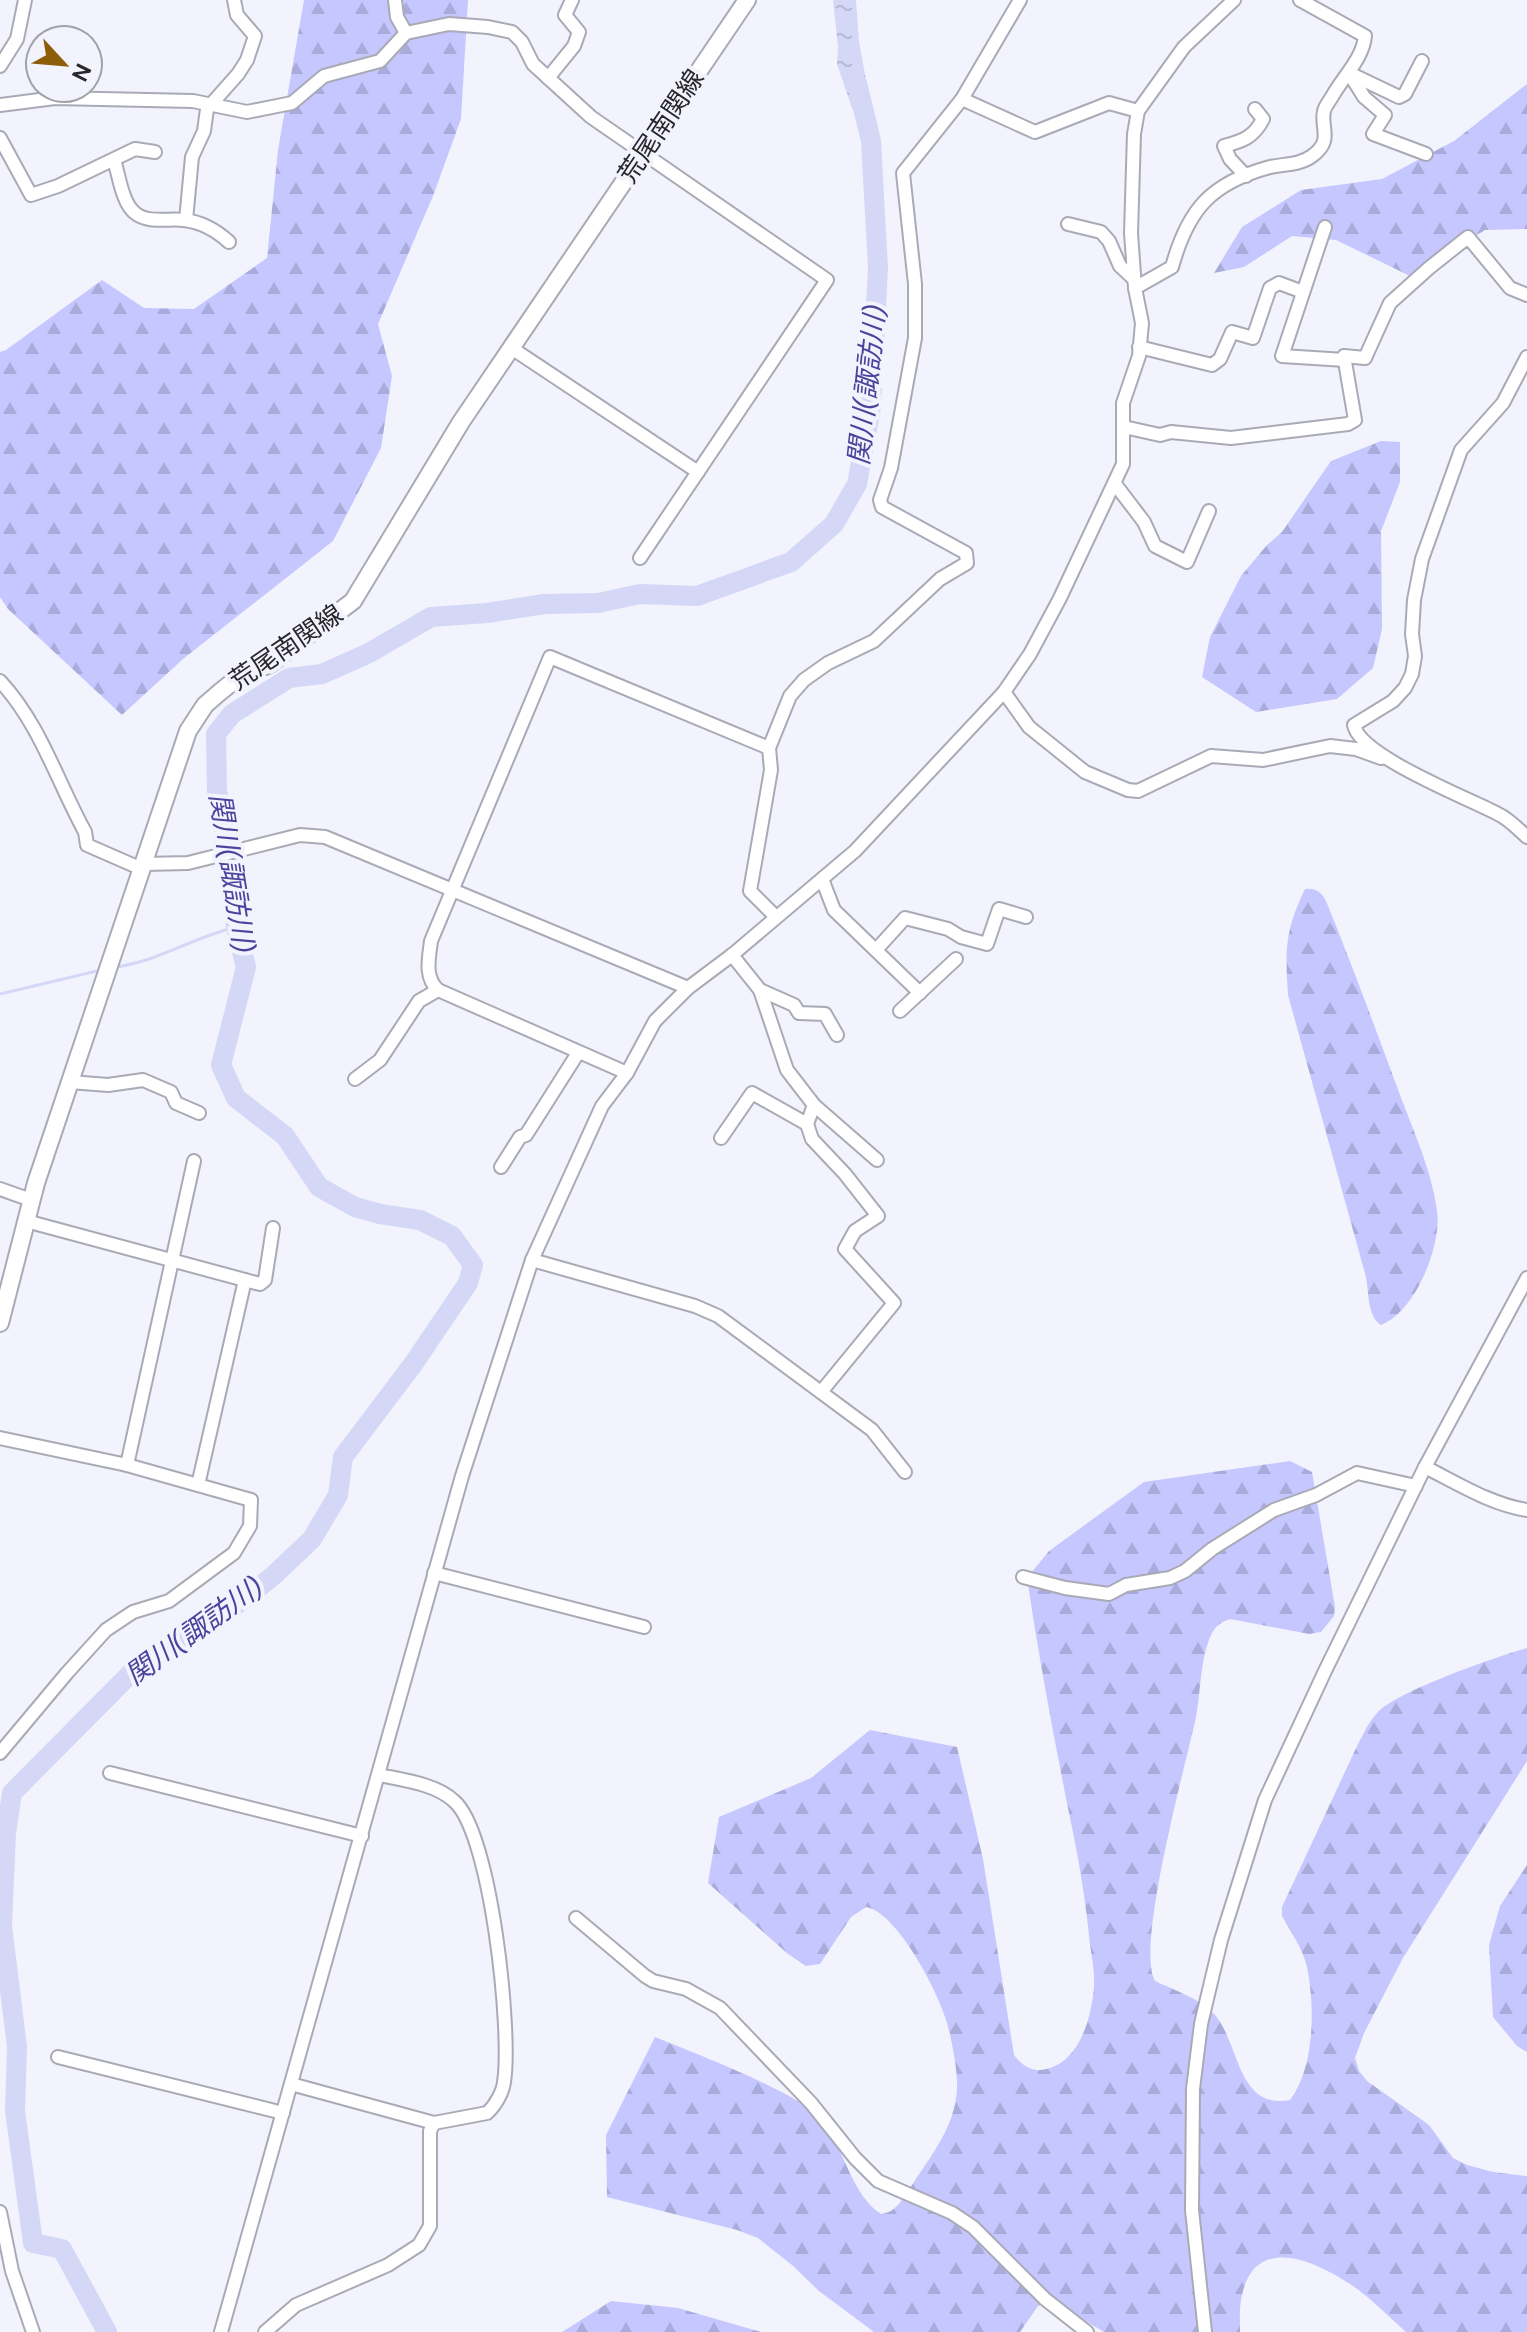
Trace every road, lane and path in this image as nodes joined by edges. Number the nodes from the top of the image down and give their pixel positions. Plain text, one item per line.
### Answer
1 (25, 0) edge
2 (234, 0) edge
3 (395, 0) edge
4 (572, 0) edge
5 (747, 0) edge
6 (1020, 0) edge
7 (1234, 0) edge
8 (1300, 0) edge
9 (406, 33) junction
10 (1422, 61) dead end
11 (0, 66) edge
12 (1349, 73) junction
13 (548, 78) junction
14 (962, 99) junction
15 (210, 104) junction
16 (0, 105) edge
17 (1255, 109) dead end
18 (1138, 111) junction
19 (0, 138) edge
20 (155, 152) dead end
21 (644, 152) junction
22 (1426, 154) dead end
23 (114, 160) junction
24 (1246, 176) junction
25 (186, 220) junction
26 (1068, 224) dead end
27 (1325, 227) dead end
28 (229, 242) dead end
29 (1134, 284) junction
30 (1303, 292) junction
31 (1527, 295) edge
32 (510, 347) junction
33 (1139, 347) junction
34 (1527, 357) edge
35 (1345, 360) junction
36 (1124, 427) junction
37 (698, 472) junction
38 (1115, 484) junction
39 (1209, 511) dead end
40 (640, 558) dead end
41 (0, 681) edge
42 (1004, 692) junction
43 (769, 748) junction
44 (1390, 761) junction
45 (1527, 837) edge
46 (143, 866) junction
47 (822, 879) junction
48 (452, 890) junction
49 (776, 917) junction
50 (1026, 917) dead end
51 (876, 950) junction
52 (732, 955) junction
53 (956, 959) dead end
54 (688, 988) junction
55 (438, 990) junction
56 (760, 990) junction
57 (920, 993) junction
58 (900, 1011) dead end
59 (837, 1035) dead end
60 (578, 1053) junction
61 (627, 1073) junction
62 (355, 1079) dead end
63 (70, 1082) junction
64 (814, 1105) junction
65 (199, 1113) dead end
66 (807, 1124) junction
67 (721, 1138) dead end
68 (877, 1160) dead end
69 (194, 1161) dead end
70 (501, 1167) dead end
71 (0, 1189) edge
72 (31, 1200) junction
73 (26, 1221) junction
74 (273, 1228) dead end
75 (173, 1260) junction
76 (532, 1260) junction
77 (1527, 1278) edge
78 (245, 1280) junction
79 (0, 1323) edge
80 (821, 1392) junction
81 (0, 1438) edge
82 (127, 1465) junction
83 (1425, 1467) junction
84 (905, 1472) dead end
85 (198, 1485) junction
86 (1416, 1486) junction
87 (1527, 1510) edge
88 (434, 1573) junction
89 (1023, 1577) dead end
90 (644, 1627) dead end
91 (0, 1753) edge
92 (110, 1773) dead end
93 (379, 1775) junction
94 (362, 1836) junction
95 (576, 1918) dead end
96 (58, 2057) dead end
97 (291, 2084) junction
98 (283, 2113) junction
99 (434, 2123) junction
100 (0, 2212) edge
101 (33, 2332) edge
102 (221, 2332) edge
103 (265, 2332) edge
104 (1087, 2332) edge
105 (1205, 2332) edge

1 - 11 street
2 - 15 street
3 - 9 street
4 - 13 street
5 - 21 main road, 荒尾南関線
6 - 14 street
7 - 18 street
8 - 12 street
9 - 13 street
9 - 15 street
10 - 12 street
12 - 22 street
12 - 24 street
13 - 21 street
14 - 18 street
14 - 43 street
15 - 16 street
15 - 25 street
17 - 24 street
18 - 29 street
19 - 23 street
20 - 23 street
21 - 32 main road, 荒尾南関線
21 - 37 street
23 - 25 street
24 - 29 street
25 - 28 street
26 - 29 street
27 - 30 street
29 - 33 street
30 - 33 street
30 - 35 street
31 - 35 street
32 - 37 street
32 - 46 main road, 荒尾南関線
33 - 36 street
34 - 44 street
35 - 36 street
36 - 38 street
37 - 40 street
38 - 39 street
38 - 42 street
41 - 46 street
42 - 44 street
42 - 47 street
43 - 48 street
43 - 49 street
44 - 45 street
46 - 48 street
46 - 63 main road, 荒尾南関線
47 - 49 street
47 - 51 street
48 - 54 street
48 - 55 street
49 - 52 street
50 - 51 street
51 - 57 street
52 - 54 street
52 - 56 street
53 - 57 street
54 - 61 street
55 - 60 street
55 - 62 street
56 - 59 street
56 - 64 street
57 - 58 street
60 - 61 street
60 - 70 street
61 - 76 street
63 - 65 street
63 - 72 main road, 荒尾南関線
64 - 66 street
64 - 68 street
66 - 67 street
66 - 80 street
69 - 75 street
71 - 72 street
72 - 73 main road, 荒尾南関線
73 - 75 street
73 - 79 main road, 荒尾南関線
74 - 78 street
75 - 78 street
75 - 82 street
76 - 80 street
76 - 88 street
77 - 83 street
78 - 85 street
80 - 84 street
81 - 82 street
82 - 85 street
83 - 86 street
83 - 87 street
85 - 91 street
86 - 89 street
86 - 105 street
88 - 90 street
88 - 93 street
92 - 94 street
93 - 94 street
93 - 99 street
94 - 97 street
95 - 104 street
96 - 98 street
97 - 98 street
97 - 99 street
98 - 102 street
99 - 103 street
100 - 101 street

